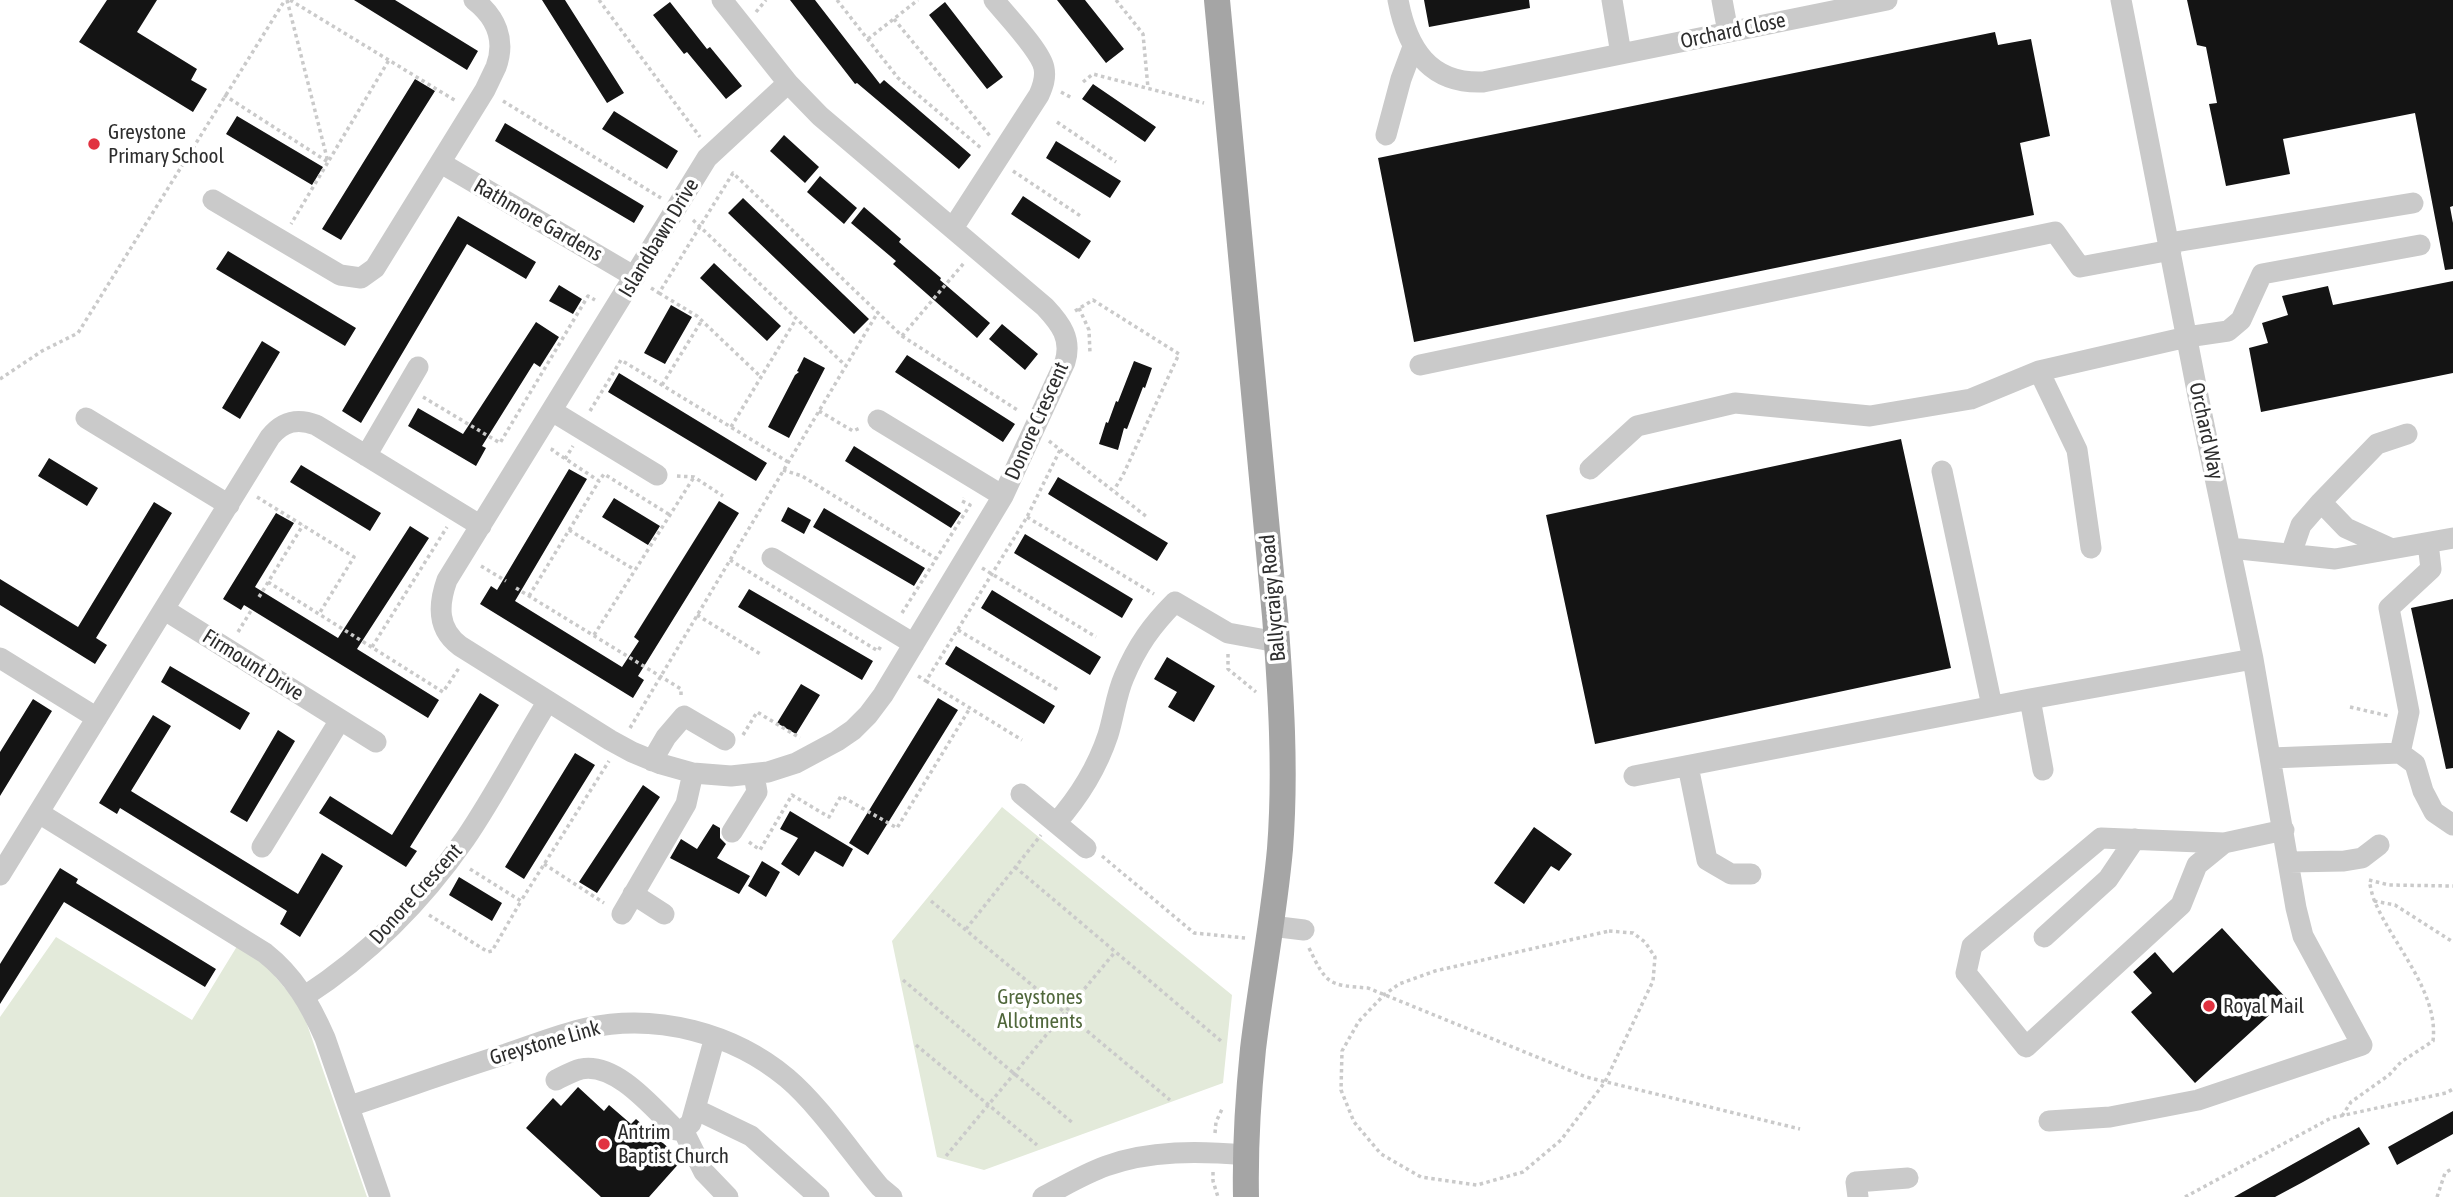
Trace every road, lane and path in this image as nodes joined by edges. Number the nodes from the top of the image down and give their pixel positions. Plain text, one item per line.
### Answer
1 (287, 0) edge
2 (474, 0) edge
3 (599, 0) edge
4 (722, 0) edge
5 (837, 0) edge
6 (918, 0) edge
7 (994, 0) edge
8 (1115, 0) edge
9 (1217, 0) edge
10 (1398, 0) edge
11 (1612, 0) edge
12 (1722, 0) edge
13 (1887, 0) edge
14 (2121, 0) edge
15 (1845, 4) edge
16 (894, 19) junction
17 (1728, 32) junction
18 (868, 39) junction
19 (1413, 47) junction
20 (1621, 54) junction
21 (389, 60) junction
22 (1083, 82) dead end
23 (788, 83) junction
24 (1148, 88) junction
25 (485, 90) junction
26 (224, 95) junction
27 (1210, 105) dead end
28 (472, 111) junction
29 (1057, 122) dead end
30 (1386, 135) dead end
31 (712, 152) junction
32 (1000, 156) junction
33 (328, 162) junction
34 (1116, 162) dead end
35 (441, 163) junction
36 (214, 200) dead end
37 (2413, 203) dead end
38 (677, 207) junction
39 (1082, 217) dead end
40 (700, 226) junction
41 (953, 228) junction
42 (281, 240) junction
43 (2420, 245) dead end
44 (2170, 246) junction
45 (977, 248) junction
46 (635, 277) junction
47 (659, 293) junction
48 (614, 312) junction
49 (878, 312) junction
50 (796, 319) junction
51 (702, 320) junction
52 (1058, 322) junction
53 (902, 336) junction
54 (2187, 337) junction
55 (1420, 365) dead end
56 (846, 366) junction
57 (418, 367) dead end
58 (2039, 371) junction
59 (761, 377) junction
60 (0, 379) edge
61 (662, 385) junction
62 (407, 387) junction
63 (552, 411) junction
64 (819, 411) junction
65 (86, 418) dead end
66 (878, 420) joint
67 (1037, 423) junction
68 (731, 427) junction
69 (580, 428) junction
70 (538, 434) junction
71 (2407, 434) dead end
72 (366, 456) junction
73 (789, 462) junction
74 (1590, 469) dead end
75 (783, 470) junction
76 (1942, 471) dead end
77 (657, 475) joint
78 (694, 477) junction
79 (976, 480) junction
80 (599, 481) junction
81 (1114, 490) junction
82 (235, 496) junction
83 (723, 496) dead end
84 (1003, 496) junction
85 (2321, 502) junction
86 (457, 512) junction
87 (670, 515) junction
88 (1027, 517) junction
89 (1147, 517) dead end
90 (303, 525) junction
91 (481, 526) junction
92 (569, 530) junction
93 (2453, 538) edge
94 (2428, 543) junction
95 (2091, 548) dead end
96 (2230, 548) junction
97 (2392, 549) junction
98 (2291, 554) junction
99 (463, 555) junction
100 (772, 558) dead end
101 (937, 559) junction
102 (635, 570) junction
103 (992, 574) junction
104 (447, 580) joint
105 (268, 582) junction
106 (506, 582) dead end
107 (516, 588) dead end
108 (529, 596) junction
109 (259, 597) dead end
110 (1175, 602) junction
111 (252, 609) dead end
112 (165, 610) junction
113 (319, 614) junction
114 (697, 615) junction
115 (890, 630) junction
116 (958, 630) junction
117 (1228, 633) junction
118 (594, 636) junction
119 (1096, 637) dead end
120 (1277, 642) junction
121 (914, 644) junction
122 (372, 647) junction
123 (227, 649) junction
124 (762, 655) dead end
125 (0, 658) edge
126 (2253, 659) junction
127 (901, 666) junction
128 (463, 670) dead end
129 (660, 676) junction
130 (926, 681) junction
131 (1060, 691) dead end
132 (1256, 692) dead end
133 (2030, 699) junction
134 (548, 701) junction
135 (1992, 706) junction
136 (2350, 707) dead end
137 (970, 708) junction
138 (684, 716) junction
139 (97, 718) junction
140 (340, 720) junction
141 (2407, 720) junction
142 (734, 738) joint
143 (1022, 740) dead end
144 (376, 743) dead end
145 (610, 753) junction
146 (2400, 753) junction
147 (814, 755) junction
148 (2271, 758) junction
149 (652, 761) junction
150 (1688, 766) junction
151 (2043, 770) dead end
152 (693, 773) junction
153 (754, 775) junction
154 (1634, 776) dead end
155 (1021, 794) dead end
156 (792, 795) dead end
157 (39, 813) junction
158 (1056, 823) junction
159 (2453, 825) edge
160 (2284, 830) junction
161 (732, 832) dead end
162 (1039, 837) dead end
163 (2135, 839) junction
164 (2224, 843) junction
165 (262, 847) dead end
166 (1086, 848) joint
167 (2371, 851) joint
168 (451, 857) junction
169 (2289, 862) junction
170 (544, 864) junction
171 (1015, 867) junction
172 (1751, 874) dead end
173 (0, 875) edge
174 (2369, 881) junction
175 (2453, 886) edge
176 (633, 894) junction
177 (521, 901) junction
178 (931, 901) dead end
179 (2374, 901) junction
180 (412, 904) junction
181 (622, 914) joint
182 (664, 914) dead end
183 (966, 929) junction
184 (1304, 930) joint
185 (1263, 932) junction
186 (2045, 937) dead end
187 (2453, 942) edge
188 (1115, 952) junction
189 (903, 980) dead end
190 (1384, 995) junction
191 (305, 996) junction
192 (1065, 1012) junction
193 (715, 1037) junction
194 (1221, 1041) dead end
195 (916, 1045) dead end
196 (1014, 1074) junction
197 (556, 1080) dead end
198 (1605, 1082) junction
199 (2453, 1089) edge
200 (1170, 1100) dead end
201 (1225, 1104) dead end
202 (349, 1105) junction
203 (988, 1105) junction
204 (695, 1109) junction
205 (2342, 1116) junction
206 (2049, 1121) dead end
207 (1074, 1124) dead end
208 (1800, 1129) dead end
209 (683, 1130) junction
210 (1037, 1145) dead end
211 (1214, 1153) junction
212 (1245, 1155) junction
213 (946, 1156) dead end
214 (2453, 1168) edge
215 (1908, 1178) dead end
216 (380, 1197) edge
217 (728, 1197) edge
218 (819, 1197) edge
219 (891, 1197) edge
220 (1043, 1197) edge
221 (1218, 1197) edge
222 (1246, 1197) edge
223 (1858, 1197) edge
224 (2185, 1197) edge
225 (2437, 1197) edge

1 - 21 path
1 - 26 path
1 - 33 path
2 - 25 street
3 - 31 path
4 - 23 street, Donore Crescent
5 - 18 path
6 - 16 path
7 - 32 street
8 - 24 path
9 - 120 main road, Ballycraigy Road
10 - 19 street
11 - 20 street
12 - 17 street
13 - 15 street, Orchard Close
14 - 44 street, Orchard Way
15 - 17 street, Orchard Close
16 - 18 path
16 - 32 path
17 - 20 street, Orchard Close
18 - 32 path
19 - 20 street, Orchard Close
19 - 30 street
21 - 28 path
21 - 33 path
22 - 24 path
23 - 31 street, Islandbawn Drive
23 - 41 street, Donore Crescent
24 - 27 path
25 - 28 street
25 - 38 path
26 - 33 path
26 - 60 path
28 - 35 street
29 - 34 path
31 - 38 street, Islandbawn Drive
32 - 39 path
32 - 41 street
33 - 42 path
35 - 42 street
35 - 46 street, Rathmore Gardens
36 - 42 street
37 - 44 street
38 - 40 path
38 - 46 street, Islandbawn Drive
40 - 47 path
40 - 49 path
40 - 50 path
41 - 45 street, Donore Crescent
43 - 54 street
44 - 54 street, Orchard Way
44 - 55 street
45 - 52 street, Donore Crescent
45 - 53 path
46 - 47 path
46 - 48 street, Islandbawn Drive
47 - 51 path
48 - 62 path
48 - 63 street, Islandbawn Drive
49 - 53 path
49 - 56 path
50 - 56 path
50 - 59 path
51 - 59 path
51 - 61 path
52 - 67 street, Donore Crescent
52 - 81 path
53 - 67 path
54 - 58 street
54 - 96 street, Orchard Way
56 - 64 path
57 - 62 street
58 - 74 street
58 - 95 street
59 - 68 path
61 - 68 path
61 - 69 path
62 - 72 street
63 - 69 street
63 - 70 street, Islandbawn Drive
64 - 66 path
64 - 73 path
65 - 82 street
66 - 79 street, Donore Crescent
67 - 84 street, Donore Crescent
68 - 73 path
69 - 77 street
70 - 80 path
70 - 91 street, Islandbawn Drive
71 - 85 street
72 - 82 street
72 - 86 street
73 - 75 path
75 - 101 path
75 - 114 path
76 - 135 street
77 - 78 path
78 - 83 path
78 - 87 path
79 - 84 street, Donore Crescent
79 - 101 path
80 - 87 path
80 - 92 path
81 - 88 path
81 - 89 path
82 - 90 path
82 - 112 street
84 - 121 street, Donore Crescent
85 - 97 street
85 - 98 street
86 - 91 street
86 - 122 path
87 - 102 path
88 - 103 path
88 - 110 path
90 - 105 path
90 - 113 path
91 - 99 street, Islandbawn Drive
92 - 102 path
92 - 108 path
93 - 94 street
94 - 97 street
94 - 141 street
96 - 98 street
96 - 126 street, Orchard Way
97 - 98 street
99 - 104 street, Islandbawn Drive
99 - 106 path
100 - 115 street
101 - 115 path
102 - 118 path
103 - 116 path
103 - 119 path
104 - 134 street, Donore Crescent
105 - 109 path
105 - 113 path
107 - 108 path
108 - 118 path
110 - 117 street
110 - 158 street
111 - 123 path
112 - 123 street, Firmount Drive
112 - 139 street
113 - 122 path
114 - 124 path
114 - 129 path
115 - 121 street
116 - 130 path
116 - 131 path
117 - 120 street
117 - 132 path
118 - 129 path
120 - 185 main road, Ballycraigy Road
121 - 127 street, Donore Crescent
122 - 128 path
123 - 140 street, Firmount Drive
125 - 139 street
126 - 133 street
126 - 148 street, Orchard Way
127 - 130 path
127 - 147 street, Donore Crescent
129 - 138 path
129 - 145 path
130 - 137 path
133 - 135 street
133 - 151 street
134 - 145 street, Donore Crescent
134 - 168 street, Donore Crescent
135 - 150 street
136 - 141 path
137 - 143 path
137 - 156 path
138 - 142 street
138 - 149 street
139 - 157 street
140 - 144 street, Firmount Drive
140 - 165 street
141 - 146 street
142 - 147 path
145 - 149 street, Donore Crescent
145 - 170 path
146 - 148 street
146 - 159 street
147 - 153 street, Donore Crescent
148 - 160 street, Orchard Way
149 - 152 street, Donore Crescent
150 - 154 street
150 - 172 street
152 - 153 street, Donore Crescent
152 - 176 street
153 - 161 street
155 - 158 street
157 - 173 street
157 - 191 street
158 - 166 street
160 - 164 street
160 - 169 street, Orchard Way
162 - 171 path
163 - 164 street
163 - 164 street
163 - 186 street
166 - 185 path
167 - 169 street
167 - 174 path
168 - 177 path
168 - 180 street, Donore Crescent
169 - 206 street, Orchard Way
170 - 177 path
170 - 181 path
171 - 183 path
171 - 188 path
174 - 175 path
174 - 179 path
176 - 181 street
176 - 182 street
177 - 180 path
178 - 183 path
179 - 187 path
179 - 205 path
180 - 191 street, Donore Crescent
183 - 192 path
184 - 185 street
184 - 190 path
185 - 212 main road, Ballycraigy Road
188 - 192 path
188 - 194 path
189 - 196 path
190 - 198 path
190 - 198 path
190 - 198 path
191 - 202 street
192 - 196 path
192 - 200 path
193 - 202 street, Greystone Link
193 - 204 street
193 - 219 street, Greystone Link
195 - 203 path
196 - 203 path
196 - 207 path
197 - 209 street
198 - 208 path
199 - 205 path
201 - 211 path
202 - 216 street
203 - 210 path
203 - 213 path
204 - 209 street
204 - 218 street
205 - 224 path
209 - 217 street
211 - 212 street
211 - 220 street
211 - 221 path
212 - 222 main road, Ballycraigy Road
214 - 225 path
215 - 223 street

